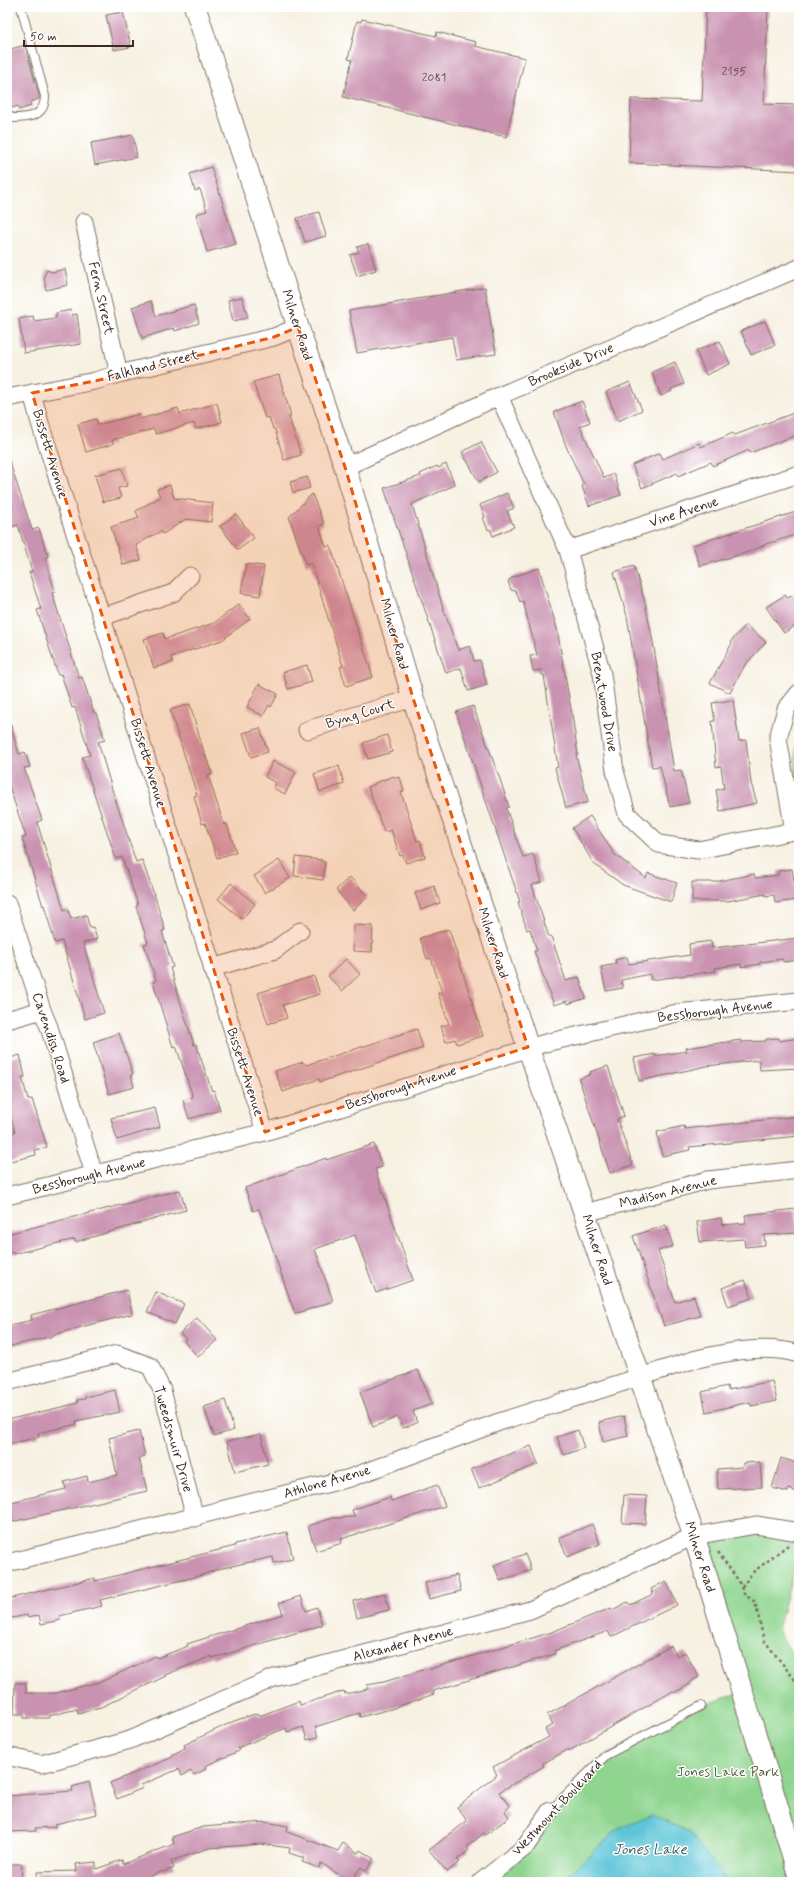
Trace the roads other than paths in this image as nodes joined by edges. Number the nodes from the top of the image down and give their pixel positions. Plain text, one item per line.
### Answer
1 (21, 7) edge
2 (195, 7) edge
3 (9, 116) edge
4 (84, 222) dead end
5 (799, 268) edge
6 (298, 327) junction
7 (119, 374) junction
8 (32, 393) junction
9 (499, 396) junction
10 (7, 398) edge
11 (345, 467) junction
12 (799, 474) edge
13 (568, 550) junction
14 (190, 576) dead end
15 (102, 617) junction
16 (799, 693) edge
17 (413, 698) junction
18 (308, 730) dead end
19 (796, 836) edge
20 (7, 903) edge
21 (300, 931) dead end
22 (212, 968) junction
23 (799, 1001) edge
24 (42, 1010) junction
25 (7, 1020) edge
26 (528, 1048) junction
27 (265, 1132) junction
28 (799, 1170) edge
29 (94, 1174) junction
30 (7, 1196) edge
31 (585, 1213) junction
32 (799, 1354) edge
33 (639, 1377) junction
34 (7, 1382) edge
35 (195, 1518) junction
36 (694, 1536) junction
37 (796, 1536) edge
38 (7, 1563) edge
39 (701, 1706) dead end
40 (7, 1756) edge
41 (550, 1811) joint
42 (799, 1876) edge
43 (480, 1882) edge

1 - 3 lane
2 - 6 street, Milner Road
4 - 7 street, Fern Street
5 - 9 street, Brookside Drive
6 - 7 street, Falkland Street
6 - 11 street, Milner Road
7 - 8 street, Falkland Street
8 - 10 street, Falkland Street
8 - 15 street, Bissett Avenue
9 - 11 street, Brookside Drive
9 - 13 street, Brentwood Drive
11 - 17 street, Milner Road
12 - 13 street, Vine Avenue
13 - 19 street, Brentwood Drive
14 - 15 street
15 - 22 street, Bissett Avenue
16 - 19 street
17 - 18 street, Byng Court
17 - 26 street, Milner Road
20 - 24 street, Cavendish Road
21 - 22 street
22 - 27 street, Bissett Avenue
23 - 26 street, Bessborough Avenue
24 - 25 street
24 - 29 street, Cavendish Road
26 - 27 street, Bessborough Avenue
26 - 31 street, Milner Road
27 - 29 street, Bessborough Avenue
28 - 31 street, Madison Avenue
29 - 30 street, Bessborough Avenue
31 - 33 street, Milner Road
32 - 33 street, Athlone Avenue
33 - 35 street, Athlone Avenue
33 - 36 street, Milner Road
34 - 35 street, Tweedsmuir Drive
35 - 38 street, Athlone Avenue
36 - 37 street, Alexander Avenue
36 - 40 street, Alexander Avenue
36 - 42 street, Milner Road
39 - 41 lane, Westmount Boulevard
41 - 43 street, Westmount Boulevard

